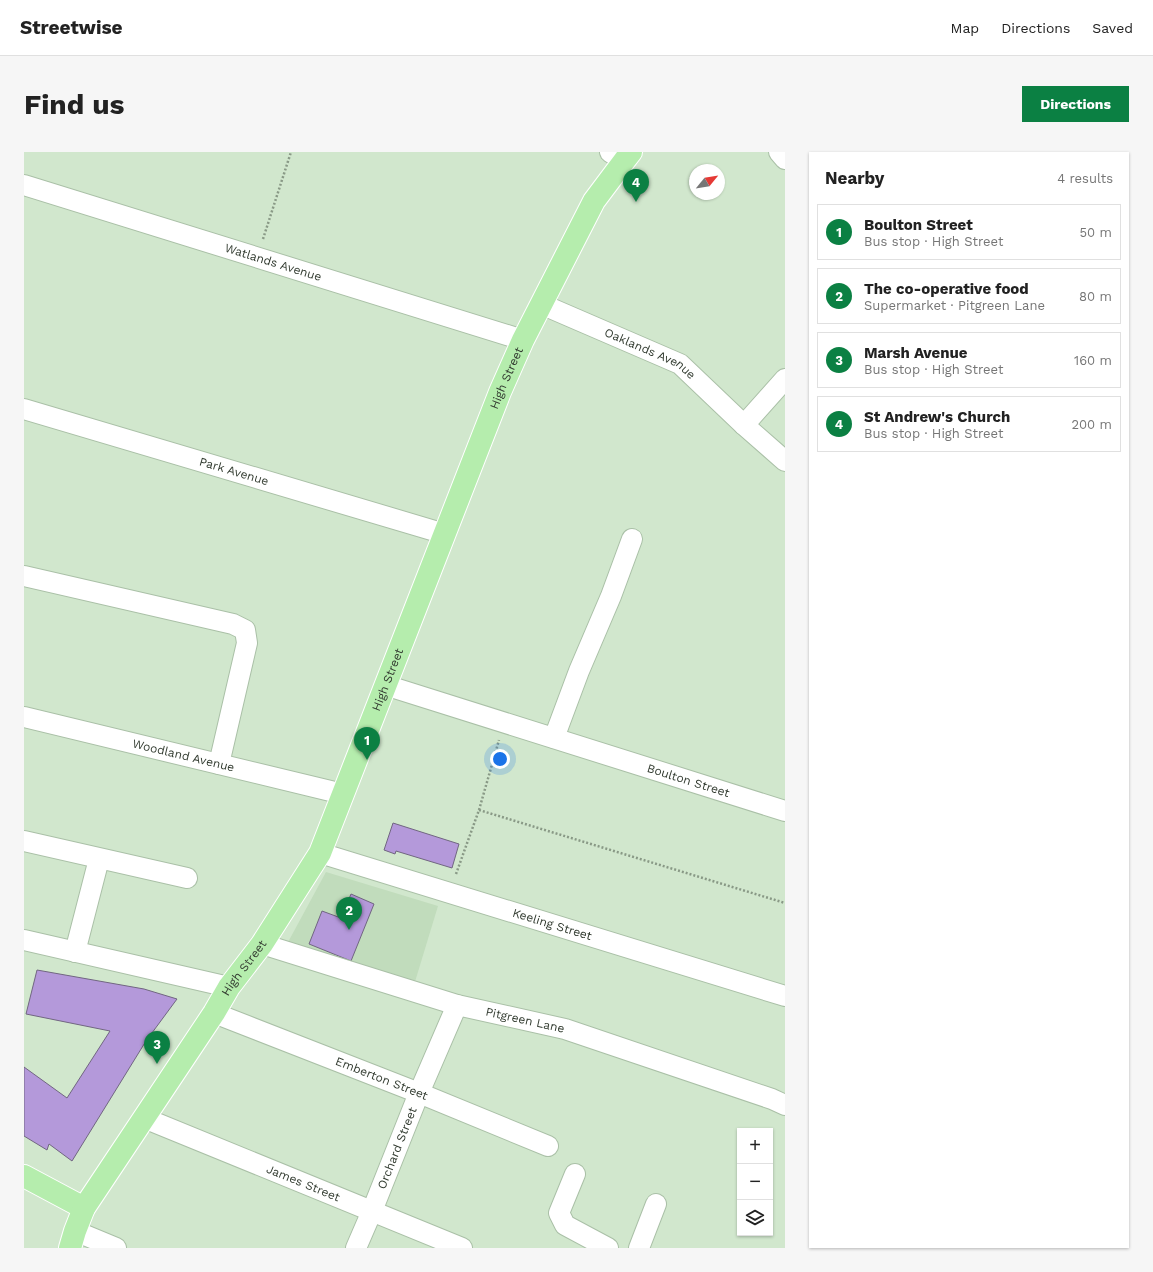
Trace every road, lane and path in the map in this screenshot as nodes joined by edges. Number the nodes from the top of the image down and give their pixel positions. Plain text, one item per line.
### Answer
1 (291, 152) edge
2 (779, 152) edge
3 (622, 155) edge
4 (785, 159) edge
5 (24, 185) edge
6 (258, 257) junction
7 (541, 304) junction
8 (523, 340) junction
9 (785, 378) edge
10 (24, 409) edge
11 (744, 425) junction
12 (785, 461) edge
13 (445, 534) junction
14 (632, 539) dead end
15 (24, 576) edge
16 (385, 685) junction
17 (24, 717) edge
18 (504, 722) junction
19 (554, 738) junction
20 (219, 764) junction
21 (343, 794) junction
22 (479, 810) junction
23 (785, 811) edge
24 (24, 841) edge
25 (320, 853) junction
26 (99, 859) junction
27 (187, 878) dead end
28 (450, 893) junction
29 (785, 903) edge
30 (24, 942) edge
31 (262, 944) junction
32 (75, 952) junction
33 (229, 987) junction
34 (785, 996) edge
35 (457, 1005) junction
36 (214, 1013) junction
37 (419, 1093) junction
38 (785, 1105) edge
39 (144, 1118) junction
40 (548, 1146) dead end
41 (575, 1174) dead end
42 (24, 1176) edge
43 (656, 1204) dead end
44 (84, 1208) junction
45 (372, 1211) junction
46 (72, 1240) edge
47 (116, 1248) edge
48 (356, 1248) edge
49 (462, 1248) edge
50 (608, 1248) edge
51 (638, 1248) edge

1 - 6 path
2 - 4 street
3 - 7 main road, High Street
5 - 6 street, Watlands Avenue
6 - 8 street, Watlands Avenue
7 - 8 main road, High Street
7 - 11 street, Oaklands Avenue
8 - 13 main road, High Street
9 - 11 street
10 - 13 street, Park Avenue
11 - 12 street, Oaklands Avenue
13 - 16 main road, High Street
14 - 19 street
15 - 20 street
16 - 18 street, Boulton Street
16 - 21 main road, High Street
17 - 20 street, Woodland Avenue
18 - 19 street, Boulton Street
18 - 22 path
19 - 23 street, Boulton Street
20 - 21 street, Woodland Avenue
21 - 25 main road, High Street
22 - 28 path
22 - 29 path
24 - 26 street
25 - 28 street, Keeling Street
25 - 31 main road, High Street
26 - 27 street
26 - 32 street
28 - 34 street, Keeling Street
30 - 32 street
31 - 33 main road, High Street
31 - 35 street, Pitgreen Lane
32 - 33 street
33 - 36 main road, High Street
35 - 37 street, Orchard Street
35 - 38 street, Pitgreen Lane
36 - 37 street, Emberton Street
36 - 39 main road, High Street
37 - 40 street, Emberton Street
37 - 45 street, Orchard Street
39 - 44 main road, High Street
39 - 45 street, James Street
41 - 50 street
42 - 44 main road
43 - 51 street
44 - 46 main road, High Street
45 - 48 street, Orchard Street
45 - 49 street, James Street
46 - 47 street

